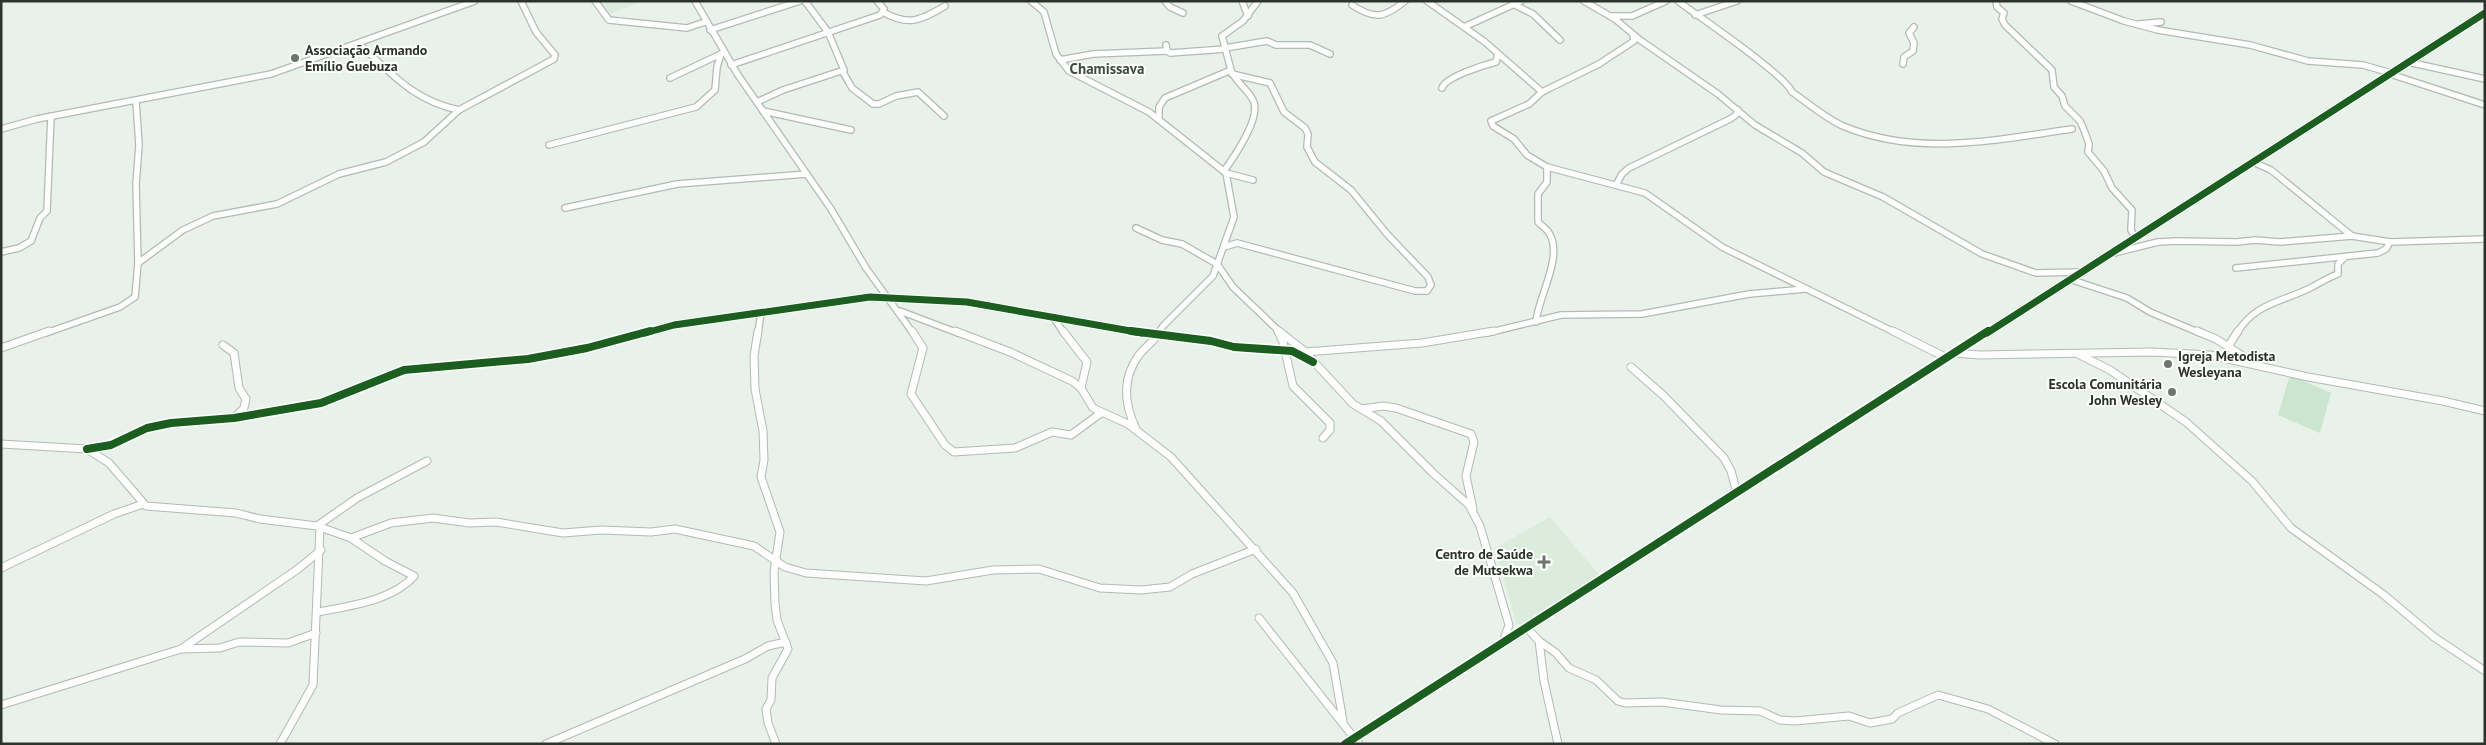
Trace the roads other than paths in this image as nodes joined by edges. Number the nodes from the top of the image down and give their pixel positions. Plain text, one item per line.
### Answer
1 (475, 1) edge
2 (520, 1) edge
3 (595, 1) edge
4 (695, 1) edge
5 (800, 1) edge
6 (805, 1) edge
7 (877, 1) edge
8 (1031, 1) edge
9 (1166, 1) edge
10 (1242, 1) edge
11 (1258, 1) edge
12 (1405, 1) edge
13 (1427, 1) edge
14 (1521, 1) edge
15 (1584, 1) edge
16 (1666, 1) edge
17 (1678, 1) edge
18 (1737, 1) edge
19 (1996, 1) edge
20 (2071, 1) edge
21 (1513, 4) junction
22 (1352, 5) dead end
23 (945, 6) dead end
24 (883, 12) junction
25 (1183, 13) dead end
26 (2485, 13) edge
27 (1695, 15) junction
28 (1248, 16) junction
29 (1610, 16) junction
30 (705, 22) junction
31 (2135, 24) junction
32 (2162, 24) dead end
33 (1464, 27) junction
34 (1914, 27) dead end
35 (710, 30) junction
36 (828, 32) junction
37 (1633, 35) junction
38 (1560, 40) dead end
39 (359, 44) junction
40 (1225, 49) junction
41 (723, 53) junction
42 (1330, 54) dead end
43 (1498, 54) junction
44 (1060, 60) junction
45 (2408, 62) junction
46 (1903, 64) dead end
47 (732, 65) junction
48 (843, 72) junction
49 (1232, 72) junction
50 (2390, 74) junction
51 (670, 78) dead end
52 (2485, 79) edge
53 (1442, 88) dead end
54 (1542, 92) junction
55 (136, 101) junction
56 (757, 102) junction
57 (2485, 106) edge
58 (459, 110) junction
59 (1738, 110) junction
60 (763, 111) junction
61 (51, 116) junction
62 (944, 116) dead end
63 (1158, 120) junction
64 (1, 129) edge
65 (2072, 129) dead end
66 (851, 130) dead end
67 (549, 145) dead end
68 (2253, 162) junction
69 (1547, 167) junction
70 (1225, 172) junction
71 (807, 174) junction
72 (1253, 180) dead end
73 (1616, 185) junction
74 (565, 208) dead end
75 (1136, 228) dead end
76 (2352, 236) junction
77 (2135, 237) junction
78 (2485, 239) edge
79 (2390, 242) junction
80 (1224, 247) junction
81 (1, 252) edge
82 (2110, 253) junction
83 (2345, 257) junction
84 (138, 263) junction
85 (1217, 264) junction
86 (2236, 268) dead end
87 (2054, 274) junction
88 (2079, 276) junction
89 (2070, 279) junction
90 (1805, 289) junction
91 (888, 298) junction
92 (897, 309) junction
93 (761, 313) junction
94 (1053, 317) junction
95 (1536, 322) junction
96 (1276, 329) junction
97 (1158, 335) junction
98 (223, 345) dead end
99 (2228, 347) junction
100 (1, 348) edge
101 (1285, 350) junction
102 (1305, 352) junction
103 (1955, 353) junction
104 (2077, 354) junction
105 (1947, 358) junction
106 (1313, 362) junction
107 (2254, 364) junction
108 (1631, 367) dead end
109 (1081, 388) junction
110 (1362, 409) junction
111 (2485, 411) edge
112 (1101, 413) junction
113 (234, 418) junction
114 (1136, 430) junction
115 (1323, 438) dead end
116 (1, 444) edge
117 (87, 450) junction
118 (427, 461) dead end
119 (1737, 492) junction
120 (143, 504) junction
121 (1473, 509) junction
122 (319, 526) junction
123 (351, 538) junction
124 (1256, 549) junction
125 (321, 550) junction
126 (776, 561) junction
127 (1, 568) edge
128 (318, 612) junction
129 (1259, 618) dead end
130 (1510, 625) junction
131 (1524, 629) junction
132 (316, 633) junction
133 (1539, 641) junction
134 (786, 642) junction
135 (1503, 642) junction
136 (180, 649) junction
137 (2485, 670) edge
138 (1, 705) edge
139 (1343, 721) junction
140 (1357, 740) edge
141 (280, 744) edge
142 (546, 744) edge
143 (776, 744) edge
144 (1345, 744) edge
145 (1558, 744) edge
146 (2055, 744) edge

1 - 39 street
2 - 58 street
3 - 30 street
4 - 30 street
5 - 35 street
6 - 36 street
7 - 24 street
8 - 44 street
9 - 25 street
10 - 28 street
11 - 28 street
12 - 22 street
13 - 33 street
14 - 21 street
15 - 29 street
16 - 29 street
17 - 27 street
18 - 27 street
19 - 77 street
20 - 31 street
21 - 33 street
21 - 38 street
23 - 24 street
24 - 36 street
26 - 45 street
27 - 65 street
28 - 40 street
29 - 37 street
30 - 35 street
31 - 32 street
31 - 50 street
33 - 43 street
34 - 46 street
35 - 41 street
36 - 47 street
36 - 48 street
37 - 54 street
37 - 59 street
39 - 55 street
39 - 58 street
40 - 42 street
40 - 44 street
40 - 49 street
41 - 47 street
41 - 51 street
41 - 67 street
43 - 53 street
43 - 54 street
44 - 63 street
45 - 50 street
45 - 52 street
47 - 56 street
48 - 56 street
48 - 62 street
49 - 63 street
49 - 70 street
49 - 80 street
50 - 57 street
50 - 68 street
54 - 69 street
55 - 61 street
55 - 84 street
56 - 60 street
58 - 84 street
59 - 73 street
59 - 87 street
60 - 66 street
60 - 71 street
61 - 64 street
61 - 81 street
63 - 70 street
68 - 76 street
68 - 77 street
69 - 73 street
69 - 95 street
70 - 72 street
70 - 80 street
71 - 74 street
71 - 91 street
73 - 90 street
75 - 85 street
76 - 79 street
76 - 82 street
77 - 82 street
78 - 79 street
79 - 83 street
80 - 85 street
82 - 88 street
83 - 86 street
83 - 99 street
84 - 100 street
85 - 96 street
85 - 97 street
87 - 88 street
87 - 89 street
88 - 89 street
88 - 99 street
89 - 103 street
90 - 95 street
90 - 105 street
91 - 92 street
91 - 93 street
91 - 94 street
92 - 109 street
92 - 112 street
93 - 113 street
93 - 126 street
94 - 97 street
94 - 109 street
95 - 102 street
96 - 101 street
96 - 102 street
97 - 101 street
97 - 114 street
98 - 113 street
99 - 107 street
101 - 106 street
101 - 115 street
102 - 106 street
103 - 104 street
103 - 105 street
104 - 107 street
104 - 137 street
105 - 119 street
106 - 110 street
107 - 111 street
108 - 119 street
109 - 112 street
110 - 121 street
110 - 121 street
112 - 114 street
113 - 117 street
114 - 124 street
116 - 117 street
117 - 120 street
118 - 122 street
119 - 131 street
120 - 122 street
120 - 127 street
121 - 130 street
122 - 123 street
122 - 125 street
123 - 126 street
123 - 128 street
124 - 126 street
124 - 139 street
125 - 128 street
125 - 136 street
126 - 134 street
128 - 132 street
129 - 139 street
130 - 131 street
130 - 135 street
131 - 133 street
131 - 135 street
132 - 136 street
132 - 141 street
133 - 145 street
133 - 146 street
134 - 142 street
134 - 143 street
135 - 140 street
136 - 138 street
139 - 140 street
140 - 144 street

